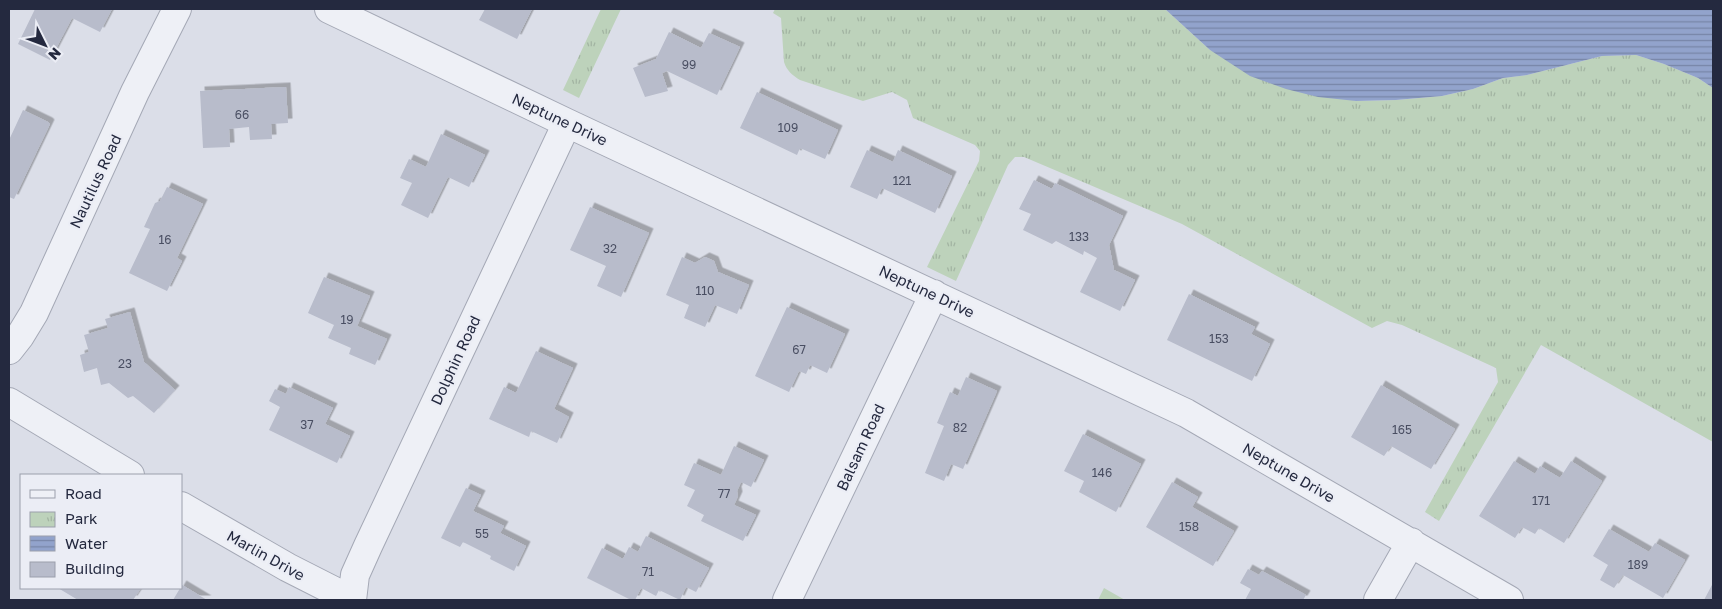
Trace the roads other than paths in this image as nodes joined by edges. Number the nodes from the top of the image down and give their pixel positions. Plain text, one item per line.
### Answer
1 (177, 9) edge
2 (329, 9) edge
3 (568, 123) junction
4 (934, 294) junction
5 (9, 350) edge
6 (9, 402) edge
7 (128, 474) edge
8 (182, 507) edge
9 (1411, 542) junction
10 (352, 600) edge
11 (787, 600) edge
12 (1378, 600) edge
13 (1510, 600) edge

1 - 5 street, Nautilus Road
2 - 3 street, Neptune Drive
3 - 4 street, Neptune Drive
3 - 10 street, Dolphin Road
4 - 9 street, Neptune Drive
4 - 11 street, Balsam Road
6 - 7 street
8 - 10 street, Marlin Drive
9 - 12 street
9 - 13 street, Neptune Drive

